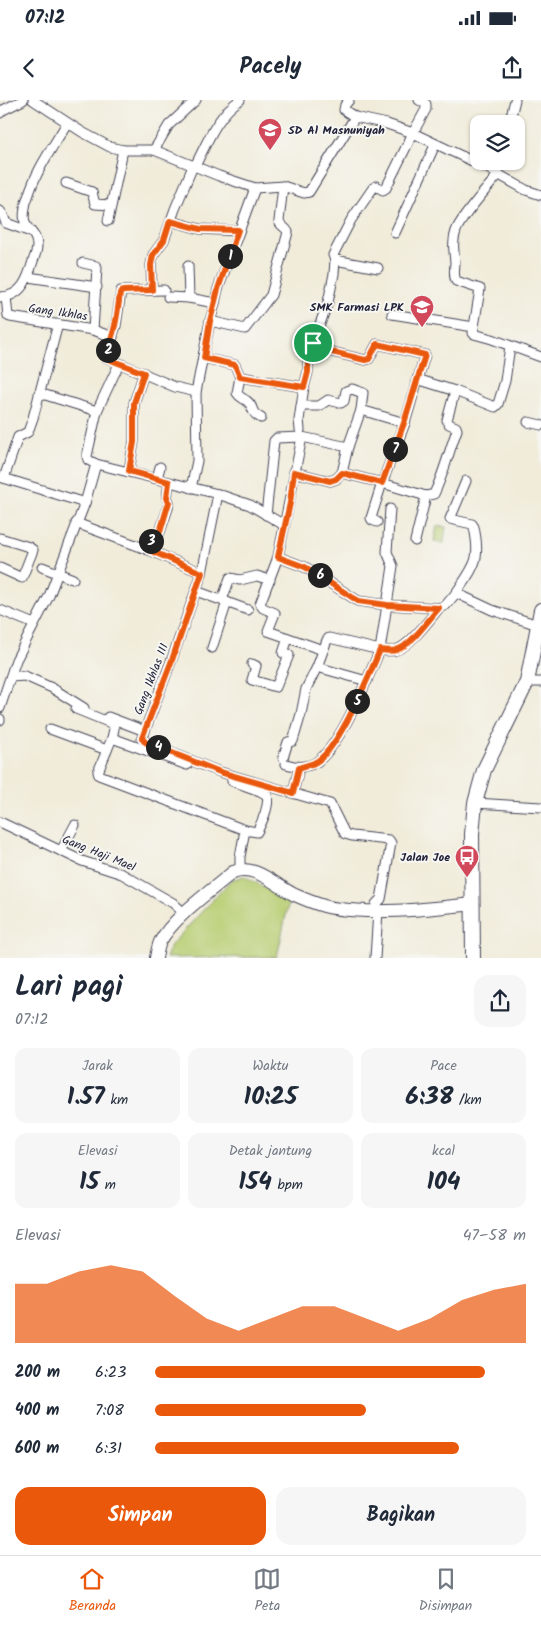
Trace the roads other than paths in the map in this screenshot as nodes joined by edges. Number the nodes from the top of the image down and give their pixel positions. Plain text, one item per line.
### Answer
1 (23, 100) edge
2 (33, 100) edge
3 (196, 100) edge
4 (240, 100) edge
5 (348, 100) edge
6 (419, 100) edge
7 (515, 100) edge
8 (0, 113) edge
9 (511, 115) edge
10 (355, 117) junction
11 (68, 123) junction
12 (413, 133) junction
13 (435, 145) junction
14 (123, 150) junction
15 (154, 150) junction
16 (470, 158) edge
17 (194, 166) junction
18 (495, 170) edge
19 (499, 174) junction
20 (66, 183) dead end
21 (283, 186) junction
22 (255, 188) junction
23 (541, 195) edge
24 (110, 205) junction
25 (0, 211) edge
26 (108, 221) dead end
27 (170, 221) junction
28 (238, 230) junction
29 (34, 233) junction
30 (395, 233) dead end
31 (335, 260) junction
32 (83, 263) dead end
33 (188, 266) dead end
34 (378, 268) dead end
35 (28, 277) junction
36 (96, 287) junction
37 (152, 290) junction
38 (3, 297) edge
39 (189, 298) junction
40 (215, 303) junction
41 (392, 314) dead end
42 (210, 321) junction
43 (58, 324) junction
44 (474, 327) junction
45 (93, 330) junction
46 (113, 337) junction
47 (313, 343) junction
48 (510, 346) junction
49 (541, 357) edge
50 (204, 358) junction
51 (119, 364) junction
52 (144, 373) junction
53 (240, 377) junction
54 (417, 379) junction
55 (304, 387) junction
56 (455, 391) junction
57 (196, 392) junction
58 (39, 393) junction
59 (301, 406) junction
60 (361, 410) junction
61 (97, 411) junction
62 (261, 418) dead end
63 (528, 422) dead end
64 (404, 423) junction
65 (541, 425) edge
66 (301, 434) junction
67 (348, 447) junction
68 (96, 464) junction
69 (160, 467) dead end
70 (129, 471) junction
71 (294, 472) junction
72 (342, 473) junction
73 (2, 478) edge
74 (157, 478) junction
75 (466, 481) dead end
76 (169, 482) junction
77 (382, 483) junction
78 (191, 488) junction
79 (218, 494) junction
80 (426, 496) junction
81 (85, 503) junction
82 (390, 509) dead end
83 (266, 515) junction
84 (376, 522) dead end
85 (76, 523) junction
86 (284, 525) junction
87 (0, 538) edge
88 (415, 541) dead end
89 (149, 550) junction
90 (278, 557) junction
91 (42, 567) dead end
92 (0, 568) edge
93 (202, 573) junction
94 (58, 574) junction
95 (73, 579) dead end
96 (270, 580) junction
97 (196, 591) junction
98 (456, 593) junction
99 (224, 601) junction
100 (387, 605) junction
101 (439, 608) junction
102 (0, 610) edge
103 (248, 610) dead end
104 (541, 610) edge
105 (34, 624) junction
106 (538, 625) junction
107 (288, 638) junction
108 (212, 648) dead end
109 (323, 650) junction
110 (380, 650) junction
111 (252, 664) dead end
112 (317, 667) junction
113 (11, 677) junction
114 (367, 681) junction
115 (526, 682) junction
116 (541, 682) edge
117 (0, 708) edge
118 (76, 709) dead end
119 (50, 729) dead end
120 (145, 731) junction
121 (112, 738) junction
122 (107, 750) junction
123 (299, 768) junction
124 (293, 793) junction
125 (474, 803) junction
126 (541, 807) edge
127 (0, 822) edge
128 (75, 824) dead end
129 (245, 830) junction
130 (61, 851) junction
131 (240, 869) junction
132 (473, 904) junction
133 (379, 911) junction
134 (185, 914) junction
135 (156, 958) edge
136 (375, 958) edge
137 (473, 958) edge

1 - 8 street
2 - 11 street
3 - 15 street
4 - 17 street
5 - 10 street
6 - 12 street
7 - 9 street
10 - 12 street
10 - 21 street
11 - 14 street
11 - 29 street
12 - 13 street
12 - 31 street
13 - 16 street
13 - 30 street
14 - 15 street
14 - 24 street
15 - 17 street
17 - 22 street
17 - 27 street
18 - 19 street
19 - 23 street
19 - 44 street
20 - 24 street
21 - 22 street
21 - 42 street
22 - 28 street
24 - 26 street
25 - 29 street
27 - 28 street
27 - 37 street
28 - 40 street
29 - 35 street
31 - 34 street
31 - 47 street
32 - 36 street, Gang Ikhlas
33 - 39 street
35 - 36 street
35 - 38 street
36 - 45 street, Gang Ikhlas
37 - 39 street
37 - 46 street
38 - 43 street, Gang Ikhlas
39 - 40 street
40 - 42 street
41 - 44 street
42 - 50 street
43 - 45 street, Gang Ikhlas
43 - 58 street
44 - 48 street
45 - 46 street, Gang Ikhlas
46 - 51 street
47 - 54 street
47 - 55 street
48 - 49 street
48 - 56 street
50 - 53 street
50 - 57 street
51 - 52 street
51 - 61 street
52 - 57 street
52 - 70 street
53 - 55 street
53 - 62 street
54 - 56 street
54 - 64 street
55 - 59 street
56 - 80 street
57 - 78 street
58 - 61 street
58 - 73 street
59 - 60 street
59 - 66 street
60 - 64 street
60 - 67 street
61 - 68 street
63 - 65 street
64 - 77 street
66 - 67 street
66 - 71 street
66 - 83 street
67 - 72 street
68 - 70 street
68 - 81 street
69 - 74 street
70 - 74 street
71 - 72 street
71 - 86 street
72 - 77 street
73 - 81 street
74 - 76 street
75 - 98 street
76 - 78 street
76 - 89 street
77 - 80 street
77 - 84 street
78 - 79 street
79 - 83 street
79 - 93 street, Gang Ikhlas III
80 - 88 street
81 - 85 street
82 - 100 street
83 - 86 street
85 - 89 street
85 - 94 street
86 - 90 street
87 - 92 street
89 - 93 street
90 - 96 street
90 - 100 street
91 - 94 street
93 - 97 street, Gang Ikhlas III
94 - 95 street
94 - 105 street
96 - 99 street
96 - 107 street
97 - 99 street
97 - 120 street, Gang Ikhlas III
98 - 101 street
98 - 106 street
99 - 103 street
99 - 108 street
100 - 101 street
100 - 110 street
101 - 110 street
102 - 105 street
104 - 106 main road
105 - 113 street
106 - 115 main road
107 - 109 street
107 - 111 street
109 - 110 street
109 - 112 street
110 - 114 street
112 - 114 street
112 - 123 street
113 - 117 street
113 - 120 street
114 - 123 street
115 - 116 street
115 - 125 main road
118 - 121 street
119 - 122 street
120 - 124 street, Gang Ikhlas III
121 - 122 street
121 - 129 street
122 - 129 street
123 - 124 street
124 - 133 street, Gang Ikhlas III
125 - 126 street
125 - 132 main road
127 - 130 street, Gang Haji Mael
128 - 130 street
129 - 131 street
130 - 134 street, Gang Haji Mael
131 - 133 street
131 - 134 street
132 - 133 street
132 - 137 main road
133 - 136 street
134 - 135 street

